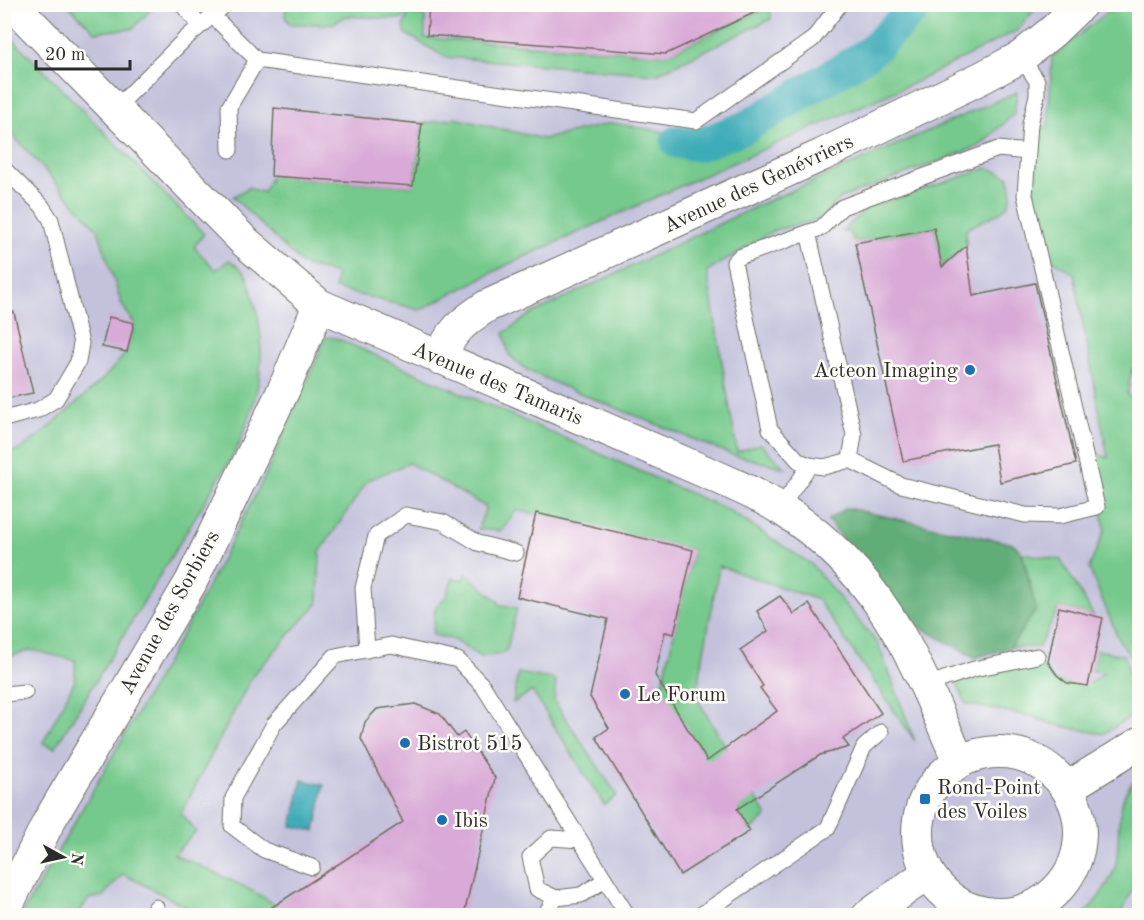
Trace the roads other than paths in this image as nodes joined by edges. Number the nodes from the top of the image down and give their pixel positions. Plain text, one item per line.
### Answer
1 (12, 4) edge
2 (182, 4) edge
3 (226, 4) edge
4 (840, 4) edge
5 (1081, 4) edge
6 (213, 16) junction
7 (201, 26) junction
8 (1021, 57) junction
9 (257, 60) junction
10 (114, 110) junction
11 (230, 150) dead end
12 (1028, 152) junction
13 (4, 169) edge
14 (808, 232) junction
15 (319, 305) junction
16 (439, 358) junction
17 (4, 418) edge
18 (850, 460) junction
19 (810, 465) junction
20 (780, 508) junction
21 (516, 553) dead end
22 (367, 650) junction
23 (1037, 656) dead end
24 (926, 685) junction
25 (25, 692) dead end
26 (4, 694) edge
27 (881, 732) dead end
28 (1140, 743) edge
29 (959, 762) junction
30 (1067, 788) junction
31 (580, 840) junction
32 (312, 867) dead end
33 (928, 873) junction
34 (605, 880) junction
35 (556, 898) junction
36 (4, 911) edge
37 (1037, 911) edge
38 (544, 915) edge
39 (628, 915) edge
40 (699, 915) edge
41 (868, 915) edge

1 - 10 street, Avenue des Tamaris
2 - 7 lane
3 - 6 lane
4 - 9 lane
5 - 8 street, Avenue des Genévriers
6 - 7 lane
6 - 9 lane
7 - 10 lane
8 - 12 lane
8 - 16 street, Avenue des Genévriers
9 - 11 lane
10 - 15 street, Avenue des Tamaris
12 - 14 lane
12 - 18 lane
13 - 17 lane
14 - 18 lane
14 - 19 lane
15 - 16 street, Avenue des Tamaris
15 - 36 street, Avenue des Sorbiers
16 - 20 street, Avenue des Tamaris
18 - 19 lane
19 - 20 lane
20 - 24 street, Avenue des Tamaris
21 - 22 lane
22 - 31 lane
22 - 32 lane
23 - 24 lane
24 - 29 street, Avenue des Tamaris
25 - 26 lane
27 - 40 lane
28 - 30 street
29 - 30 street
29 - 33 street
30 - 37 street
31 - 34 lane
31 - 35 lane
33 - 37 street
33 - 41 street
34 - 35 lane
34 - 39 lane
35 - 38 lane

